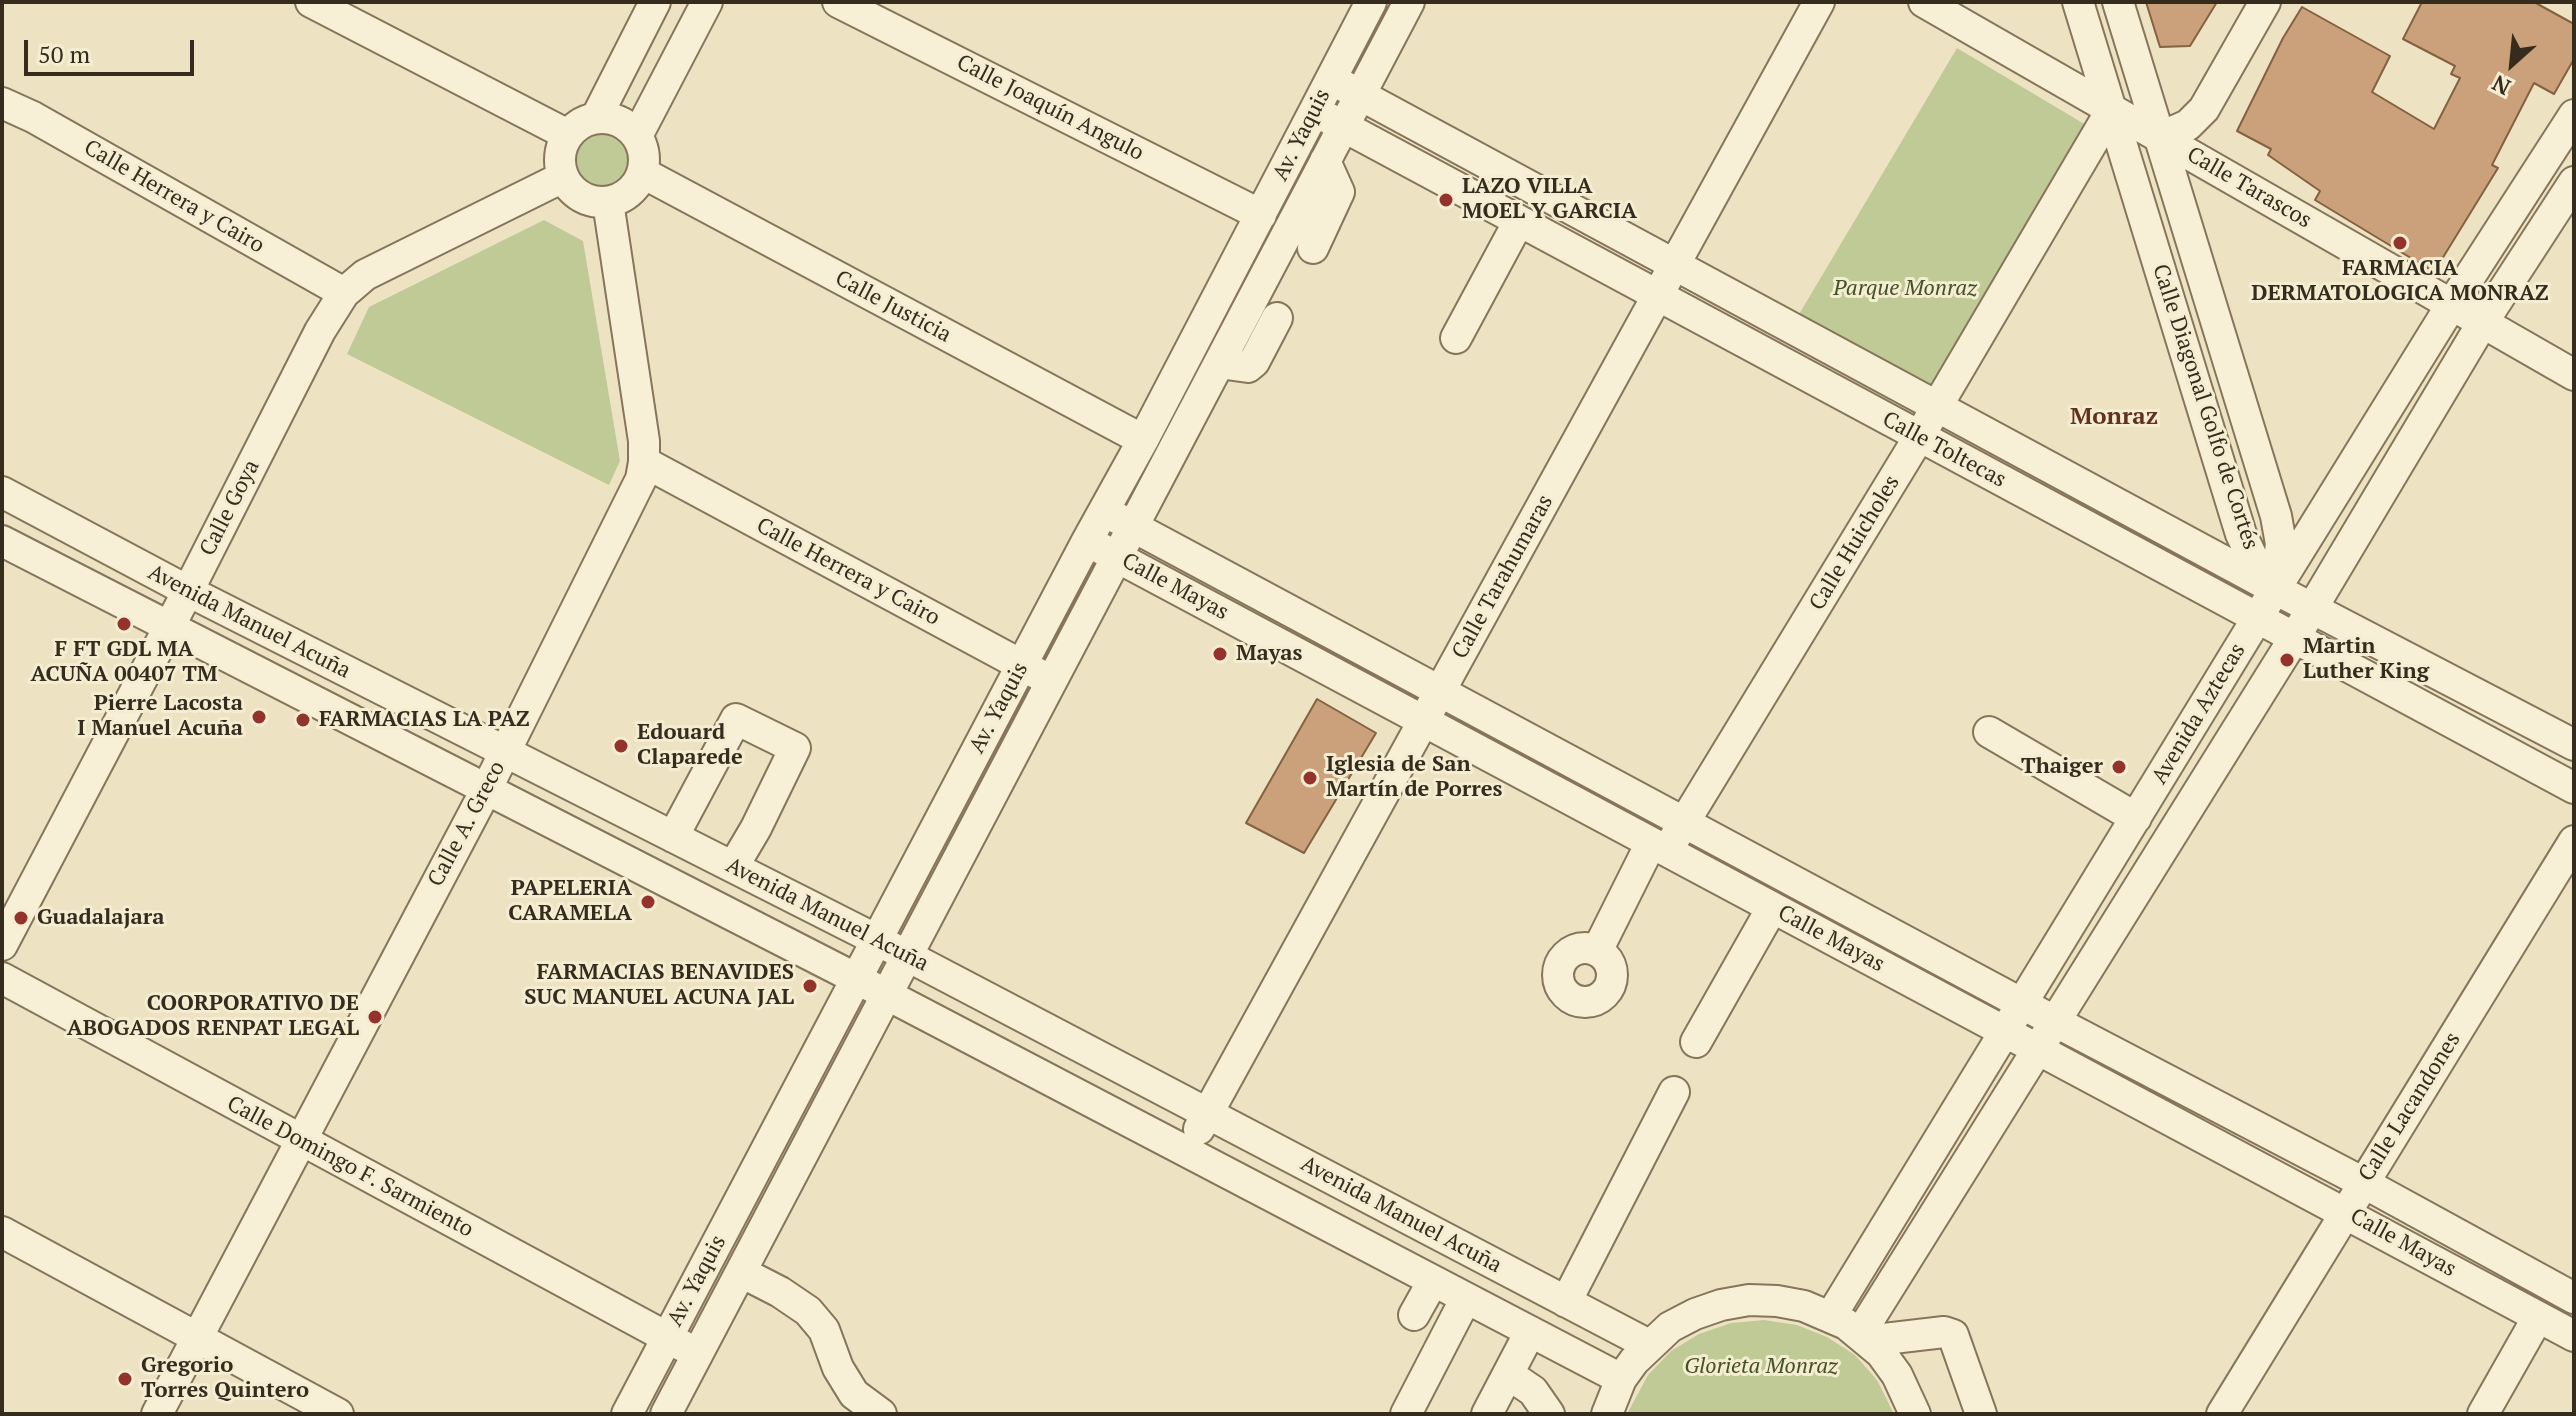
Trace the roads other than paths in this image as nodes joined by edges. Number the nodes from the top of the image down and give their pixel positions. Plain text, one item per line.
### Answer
1 (311, 2) edge
2 (655, 2) edge
3 (707, 2) edge
4 (838, 2) edge
5 (1371, 2) edge
6 (1409, 2) edge
7 (1819, 2) edge
8 (1924, 2) edge
9 (2078, 2) edge
10 (2118, 2) edge
11 (2265, 2) edge
12 (1331, 80) junction
13 (1360, 95) junction
14 (2, 103) edge
15 (2112, 109) junction
16 (1314, 111) junction
17 (2574, 115) edge
18 (596, 118) junction
19 (1343, 126) junction
20 (568, 135) junction
21 (637, 136) junction
22 (2161, 137) junction
23 (1325, 161) junction
24 (643, 173) junction
25 (563, 177) junction
26 (2574, 182) edge
27 (608, 202) junction
28 (1261, 215) junction
29 (1519, 221) junction
30 (1313, 248) dead end
31 (1675, 264) junction
32 (344, 293) junction
33 (1658, 295) junction
34 (2452, 304) junction
35 (1277, 318) dead end
36 (2483, 322) junction
37 (1456, 338) dead end
38 (1219, 363) junction
39 (2574, 375) edge
40 (1937, 406) junction
41 (1919, 437) junction
42 (1143, 440) junction
43 (644, 462) junction
44 (2, 492) edge
45 (1104, 511) junction
46 (1133, 527) junction
47 (2, 541) edge
48 (1087, 541) junction
49 (1118, 557) junction
50 (2275, 589) junction
51 (188, 591) junction
52 (2311, 608) junction
53 (2258, 617) junction
54 (168, 628) junction
55 (2295, 637) junction
56 (1022, 665) junction
57 (1052, 681) junction
58 (1440, 691) junction
59 (715, 714) dead end
60 (1423, 721) junction
61 (1989, 732) dead end
62 (2574, 745) edge
63 (504, 753) junction
64 (813, 754) dead end
65 (2574, 788) edge
66 (486, 790) junction
67 (2136, 818) junction
68 (1684, 822) junction
69 (665, 834) junction
70 (2574, 841) edge
71 (1659, 847) junction
72 (743, 872) junction
73 (1772, 908) junction
74 (877, 940) junction
75 (2, 945) edge
76 (1597, 951) dead end
77 (907, 956) junction
78 (2, 978) edge
79 (857, 979) junction
80 (887, 995) junction
81 (2022, 1004) junction
82 (2056, 1022) junction
83 (2005, 1033) junction
84 (1696, 1042) dead end
85 (2038, 1050) junction
86 (1674, 1092) dead end
87 (1207, 1113) junction
88 (300, 1141) junction
89 (1186, 1152) junction
90 (2364, 1183) junction
91 (2346, 1212) junction
92 (2, 1232) edge
93 (741, 1272) junction
94 (1433, 1281) junction
95 (1466, 1298) junction
96 (2574, 1298) edge
97 (1566, 1302) junction
98 (1414, 1315) dead end
99 (1831, 1316) junction
100 (2538, 1317) junction
101 (1530, 1332) junction
102 (2574, 1336) edge
103 (667, 1337) junction
104 (1864, 1337) junction
105 (197, 1338) junction
106 (1649, 1345) junction
107 (698, 1354) junction
108 (1508, 1374) junction
109 (1621, 1379) junction
110 (157, 1414) edge
111 (338, 1414) edge
112 (627, 1414) edge
113 (666, 1414) edge
114 (881, 1414) edge
115 (1406, 1414) edge
116 (1487, 1414) edge
117 (1549, 1414) edge
118 (1607, 1414) edge
119 (1915, 1414) edge
120 (1981, 1414) edge
121 (2222, 1414) edge
122 (2483, 1414) edge

1 - 20 street
2 - 18 street
3 - 21 street
4 - 28 street, Calle Joaquín Angulo
5 - 12 street, Av. Yaquis
6 - 13 street, Av. Yaquis
7 - 31 street, Calle Tarahumaras
8 - 15 street, Calle Tarascos
9 - 15 street, Calle Diagonal Golfo de Cortés
10 - 22 street, Calle Diagonal Golfo de Cortés
11 - 22 street
12 - 13 street, Calle Toltecas
12 - 16 street, Av. Yaquis
13 - 19 street, Av. Yaquis
13 - 31 street, Calle Toltecas
14 - 32 street, Calle Herrera y Cairo
15 - 22 street, Calle Tarascos
15 - 40 street, Calle Huicholes
15 - 50 street, Calle Diagonal Golfo de Cortés
16 - 19 street, Calle Toltecas
16 - 28 street, Av. Yaquis
17 - 34 street, Avenida Aztecas
18 - 20 street
18 - 21 street
19 - 23 street, Av. Yaquis
19 - 29 street, Calle Toltecas
20 - 25 street
21 - 24 street
22 - 34 street, Calle Tarascos
22 - 50 street, Calle Diagonal Golfo de Cortés
23 - 30 street
23 - 38 street, Av. Yaquis
24 - 27 street
24 - 42 street, Calle Justicia
25 - 27 street
25 - 32 street, Calle Goya
26 - 36 street, Avenida Aztecas
27 - 43 street, Calle A. Greco
28 - 42 street, Av. Yaquis
29 - 33 street, Calle Toltecas
29 - 37 street
31 - 33 street, Calle Tarahumaras
31 - 40 street, Calle Toltecas
32 - 51 street, Calle Goya
33 - 41 street, Calle Toltecas
33 - 58 street, Calle Tarahumaras
34 - 36 street, Calle Tarascos
34 - 50 street, Avenida Aztecas
35 - 38 street
36 - 39 street, Calle Tarascos
36 - 52 street, Avenida Aztecas
38 - 46 street, Av. Yaquis
40 - 41 street, Calle Huicholes
40 - 50 street, Calle Toltecas
41 - 53 street, Calle Toltecas
41 - 68 street, Calle Huicholes
42 - 45 street, Av. Yaquis
43 - 56 street, Calle Herrera y Cairo
43 - 63 street, Calle A. Greco
44 - 51 street, Avenida Manuel Acuña
45 - 46 street, Calle Mayas
45 - 48 street, Av. Yaquis
46 - 49 street, Av. Yaquis
46 - 58 street, Calle Mayas
47 - 54 street, Avenida Manuel Acuña
48 - 49 street, Calle Mayas
48 - 56 street, Av. Yaquis
49 - 57 street, Av. Yaquis
49 - 60 street, Calle Mayas
50 - 52 street, Calle Toltecas
50 - 53 street, Avenida Aztecas
51 - 54 street, Calle Goya
51 - 63 street, Avenida Manuel Acuña
52 - 55 street, Avenida Aztecas
52 - 62 street, Calle Toltecas
53 - 55 street, Calle Toltecas
53 - 67 street, Avenida Aztecas
54 - 66 street, Avenida Manuel Acuña
54 - 75 street, Calle Goya
55 - 65 street, Calle Toltecas
55 - 82 street, Avenida Aztecas
56 - 57 street, Calle Herrera y Cairo
56 - 74 street, Av. Yaquis
57 - 77 street, Av. Yaquis
58 - 60 street, Calle Tarahumaras
58 - 68 street, Calle Mayas
59 - 69 street
60 - 71 street, Calle Mayas
60 - 87 street, Calle Tarahumaras
61 - 67 street
63 - 66 street, Calle A. Greco
63 - 69 street, Avenida Manuel Acuña
64 - 72 street
66 - 79 street, Avenida Manuel Acuña
66 - 88 street, Calle A. Greco
67 - 81 street, Avenida Aztecas
68 - 71 street, Calle Huicholes
68 - 81 street, Calle Mayas
69 - 72 street, Avenida Manuel Acuña
69 - 72 street
70 - 90 street, Calle Lacandones
71 - 73 street, Calle Mayas
71 - 76 street, Calle Huicholes
72 - 74 street, Avenida Manuel Acuña
73 - 83 street, Calle Mayas
73 - 84 street
74 - 77 street, Avenida Manuel Acuña
74 - 79 street, Av. Yaquis
77 - 80 street, Av. Yaquis
77 - 87 street, Avenida Manuel Acuña
78 - 88 street, Calle Domingo F. Sarmiento
79 - 80 street, Avenida Manuel Acuña
79 - 103 street, Av. Yaquis
80 - 89 street, Avenida Manuel Acuña
80 - 93 street, Av. Yaquis
81 - 82 street, Calle Mayas
81 - 83 street, Avenida Aztecas
82 - 85 street, Avenida Aztecas
82 - 90 street, Calle Mayas
83 - 85 street, Calle Mayas
83 - 99 street, Avenida Aztecas
85 - 91 street, Calle Mayas
85 - 104 street, Avenida Aztecas
86 - 97 street
87 - 89 street, Calle Tarahumaras
87 - 97 street, Avenida Manuel Acuña
88 - 103 street, Calle Domingo F. Sarmiento
88 - 105 street, Calle A. Greco
89 - 94 street, Avenida Manuel Acuña
90 - 91 street, Calle Lacandones
90 - 96 street, Calle Mayas
91 - 100 street, Calle Mayas
91 - 121 street, Calle Lacandones
92 - 105 street
93 - 107 street, Av. Yaquis
93 - 114 street
94 - 95 street, Avenida Manuel Acuña
94 - 98 street
95 - 101 street, Avenida Manuel Acuña
95 - 115 street
97 - 106 street, Avenida Manuel Acuña
99 - 104 street
99 - 106 street
100 - 102 street, Calle Mayas
100 - 122 street
101 - 108 street
101 - 109 street, Avenida Manuel Acuña
103 - 107 street, Calle Domingo F. Sarmiento
103 - 112 street, Av. Yaquis
104 - 119 street
104 - 120 street
105 - 110 street, Calle A. Greco
105 - 111 street
106 - 109 street
107 - 113 street, Av. Yaquis
108 - 116 street
108 - 117 street
109 - 118 street

